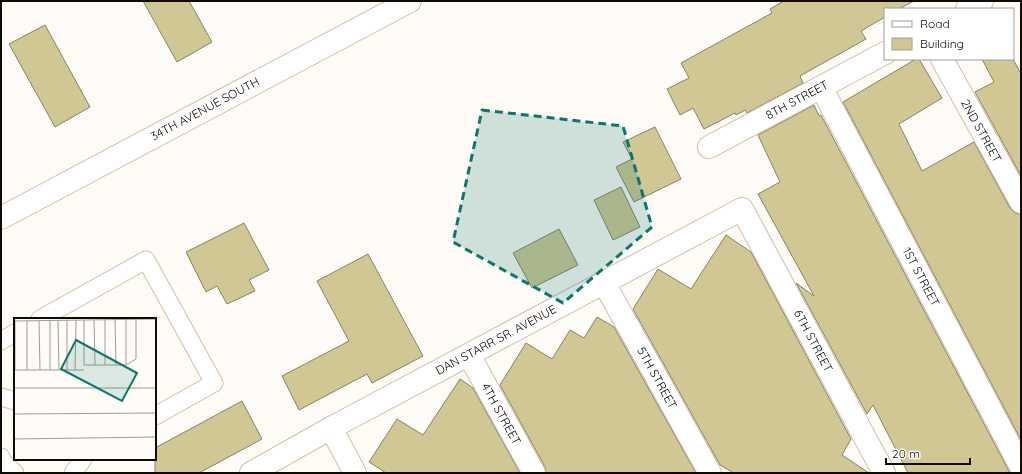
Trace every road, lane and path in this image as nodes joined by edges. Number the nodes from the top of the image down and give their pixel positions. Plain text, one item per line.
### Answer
1 (410, 1) edge
2 (982, 1) edge
3 (969, 8) edge
4 (884, 54) edge
5 (943, 60) edge
6 (821, 87) junction
7 (709, 147) dead end
8 (1021, 202) edge
9 (742, 210) joint
10 (1, 218) edge
11 (604, 283) junction
12 (42, 318) edge
13 (14, 334) edge
14 (1, 341) edge
15 (469, 355) junction
16 (1, 397) edge
17 (14, 400) edge
18 (156, 415) edge
19 (331, 428) junction
20 (1, 457) edge
21 (82, 460) edge
22 (1021, 467) edge
23 (15, 473) edge
24 (73, 473) edge
25 (251, 473) edge
26 (355, 473) edge
27 (534, 473) edge
28 (710, 473) edge
29 (884, 473) edge

1 - 10 street, 34TH AVENUE SOUTH
2 - 3 street
4 - 6 street, 8TH STREET
5 - 8 street, 2ND STREET
6 - 7 street, 8TH STREET
6 - 22 street, 1ST STREET
9 - 11 street, DAN STARR SR. AVENUE
9 - 29 street, 6TH STREET
11 - 15 street, DAN STARR SR. AVENUE
11 - 28 street, 5TH STREET
12 - 18 lane
13 - 14 lane
15 - 19 street, DAN STARR SR. AVENUE
15 - 27 street, 4TH STREET
16 - 17 lane
19 - 25 street, DAN STARR SR. AVENUE
19 - 26 street
20 - 23 lane
21 - 24 lane

